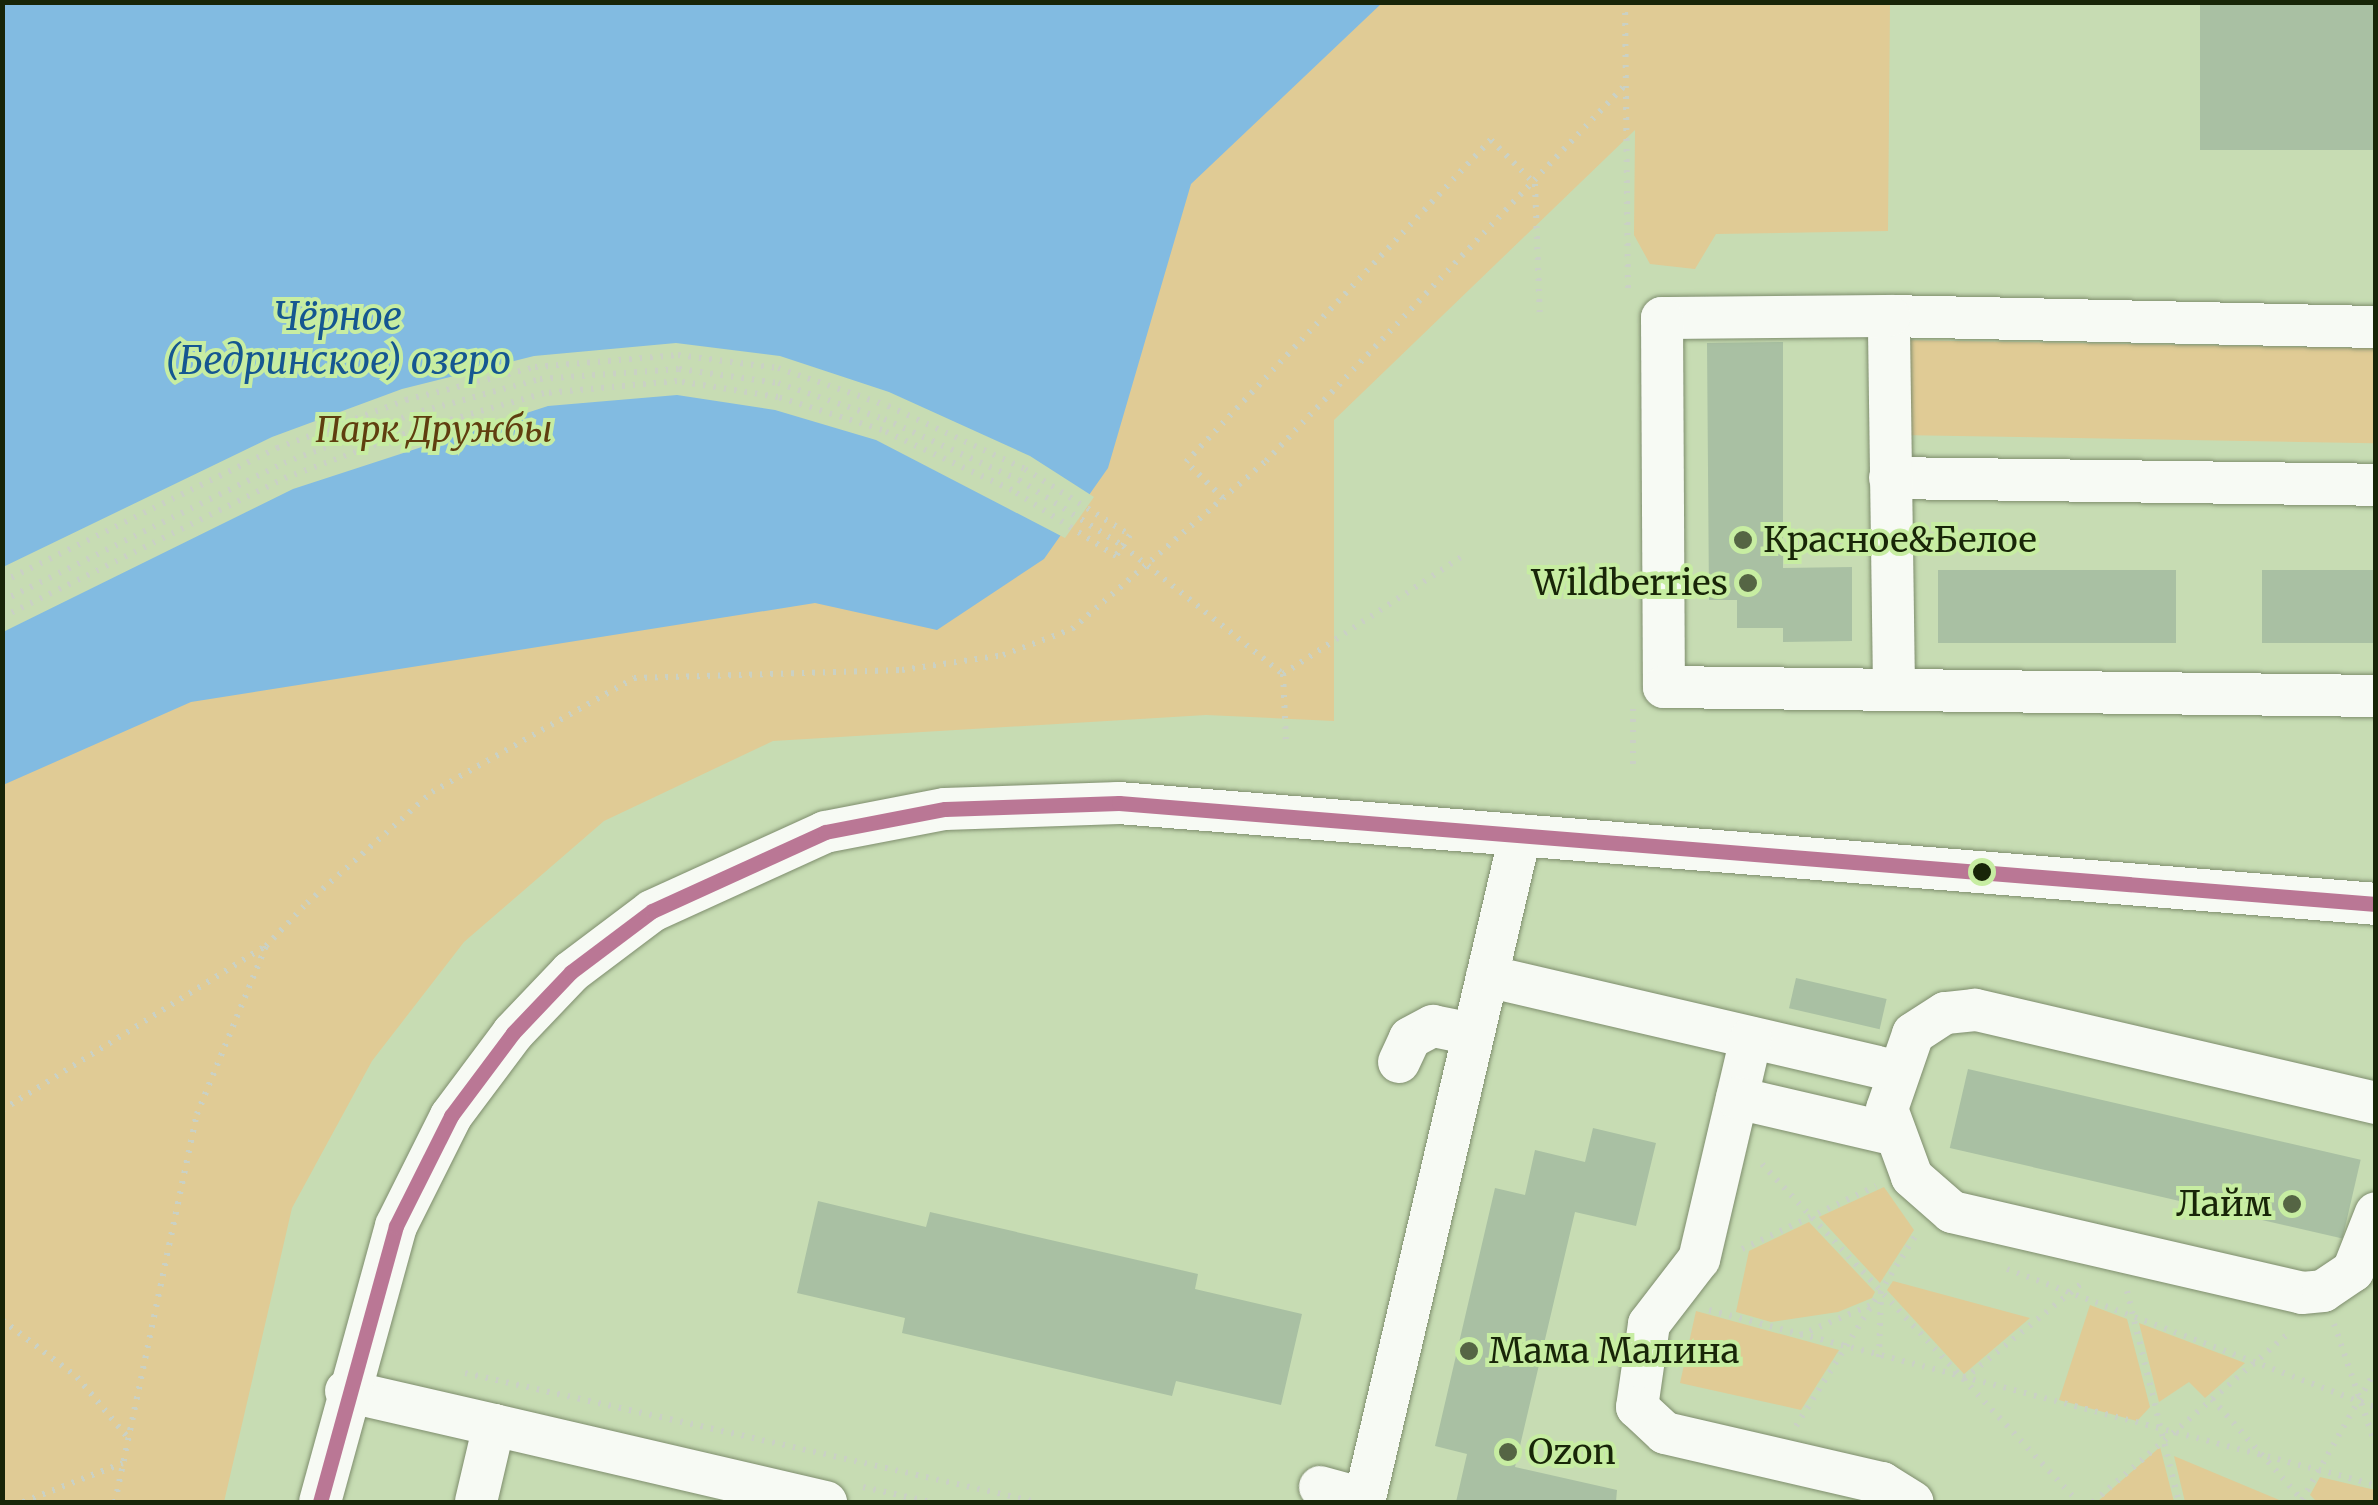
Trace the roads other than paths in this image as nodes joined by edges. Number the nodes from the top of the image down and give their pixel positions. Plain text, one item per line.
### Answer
1 (1889, 316) junction
2 (2376, 327) edge
3 (1890, 478) junction
4 (2376, 486) edge
5 (1894, 688) junction
6 (2376, 696) edge
7 (1520, 836) junction
8 (2376, 904) edge
9 (1487, 976) junction
10 (1473, 1034) junction
11 (1751, 1038) junction
12 (1399, 1062) dead end
13 (1894, 1071) junction
14 (2376, 1103) edge
15 (1733, 1114) junction
16 (1917, 1197) junction
17 (2374, 1226) edge
18 (346, 1391) junction
19 (494, 1425) junction
20 (1320, 1487) dead end
21 (1364, 1501) edge
22 (320, 1502) edge
23 (476, 1502) edge
24 (826, 1502) edge
25 (1912, 1502) edge

1 - 2 street
1 - 3 street
1 - 5 street
3 - 4 street
3 - 5 street
5 - 6 street
7 - 8 street
7 - 9 street
7 - 18 street
9 - 10 street
9 - 11 street
10 - 12 street
10 - 21 street
11 - 13 street
11 - 15 street
13 - 14 street
13 - 16 street
15 - 16 street
15 - 25 street
16 - 17 street
18 - 19 street
18 - 22 street
19 - 23 street
19 - 24 street
20 - 21 street

